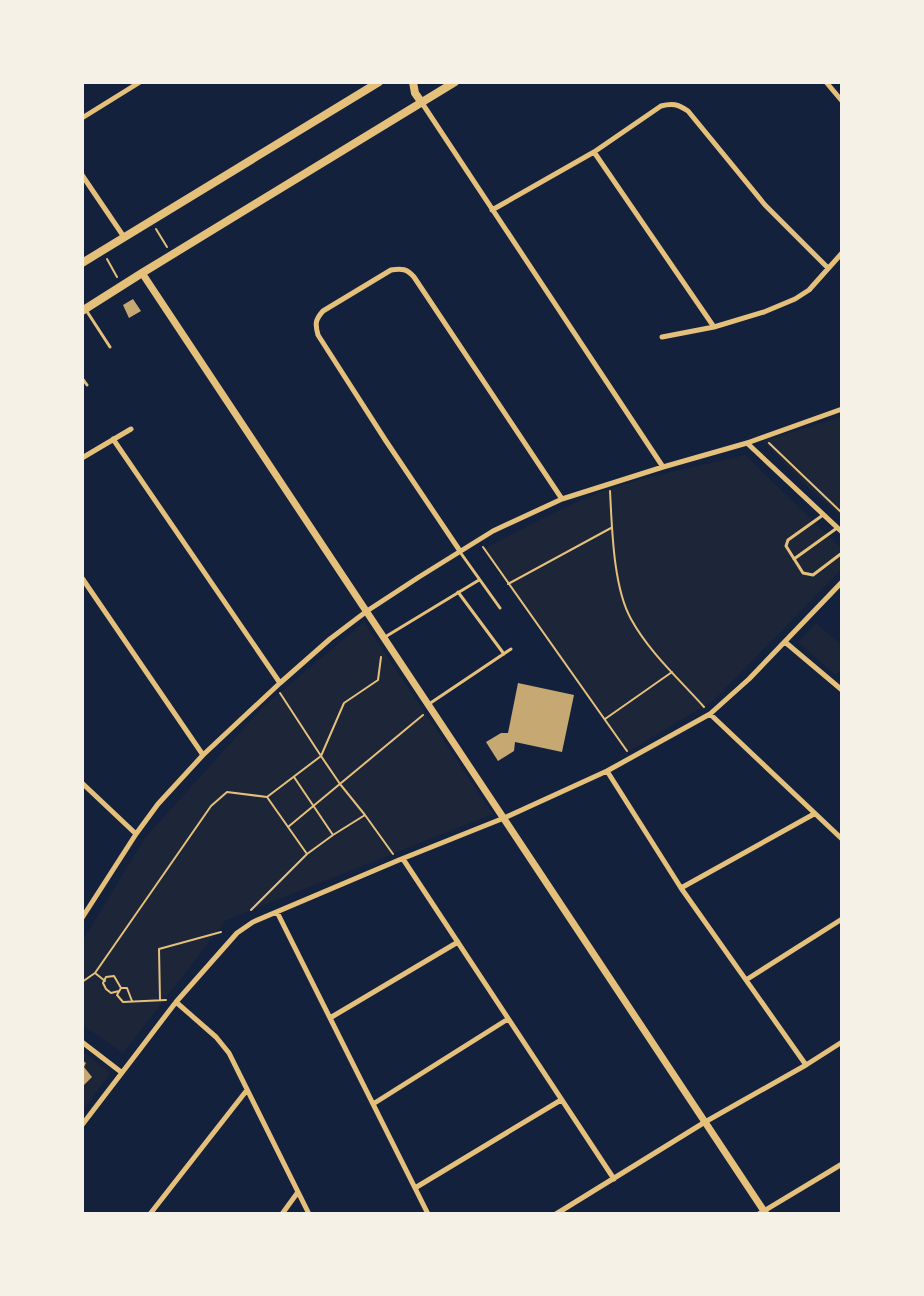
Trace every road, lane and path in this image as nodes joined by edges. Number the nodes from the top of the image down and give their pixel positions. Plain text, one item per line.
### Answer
1 (140, 82) edge
2 (379, 82) edge
3 (413, 82) edge
4 (455, 82) edge
5 (826, 82) edge
6 (842, 101) edge
7 (422, 103) junction
8 (82, 118) edge
9 (594, 152) junction
10 (82, 174) edge
11 (492, 210) junction
12 (151, 221) junction
13 (124, 237) junction
14 (103, 251) junction
15 (842, 252) edge
16 (172, 255) junction
17 (82, 263) edge
18 (828, 268) junction
19 (142, 273) junction
20 (122, 286) junction
21 (84, 310) edge
22 (714, 327) junction
23 (662, 337) dead end
24 (110, 348) dead end
25 (82, 378) edge
26 (87, 385) dead end
27 (842, 409) edge
28 (131, 429) dead end
29 (113, 439) junction
30 (768, 441) dead end
31 (747, 443) junction
32 (82, 458) edge
33 (663, 467) junction
34 (610, 484) junction
35 (562, 499) junction
36 (842, 513) edge
37 (823, 515) junction
38 (612, 527) junction
39 (839, 530) edge
40 (479, 540) junction
41 (460, 551) junction
42 (842, 552) edge
43 (794, 559) junction
44 (82, 578) edge
45 (479, 580) junction
46 (842, 582) edge
47 (508, 584) junction
48 (458, 592) junction
49 (500, 608) dead end
50 (366, 612) junction
51 (384, 638) junction
52 (786, 642) junction
53 (511, 649) dead end
54 (504, 654) junction
55 (380, 657) dead end
56 (672, 672) junction
57 (280, 683) junction
58 (842, 690) edge
59 (430, 707) junction
60 (710, 714) junction
61 (604, 720) junction
62 (203, 755) junction
63 (321, 756) junction
64 (631, 757) junction
65 (607, 771) junction
66 (294, 777) junction
67 (82, 783) edge
68 (340, 784) junction
69 (267, 797) junction
70 (314, 806) junction
71 (814, 814) junction
72 (365, 815) junction
73 (504, 818) junction
74 (288, 827) junction
75 (136, 834) junction
76 (333, 835) junction
77 (842, 839) edge
78 (307, 854) junction
79 (401, 859) junction
80 (681, 888) junction
81 (252, 910) dead end
82 (276, 912) junction
83 (82, 918) edge
84 (842, 919) edge
85 (221, 932) dead end
86 (458, 942) junction
87 (95, 973) junction
88 (105, 980) junction
89 (746, 980) junction
90 (82, 982) edge
91 (121, 988) junction
92 (119, 991) junction
93 (160, 1000) junction
94 (132, 1001) junction
95 (176, 1002) junction
96 (330, 1018) junction
97 (508, 1019) junction
98 (82, 1042) edge
99 (842, 1042) edge
100 (806, 1065) junction
101 (121, 1072) junction
102 (247, 1090) junction
103 (562, 1100) junction
104 (373, 1104) junction
105 (705, 1122) junction
106 (82, 1125) edge
107 (842, 1164) edge
108 (614, 1179) junction
109 (415, 1188) junction
110 (298, 1192) junction
111 (763, 1213) edge
112 (150, 1214) edge
113 (282, 1214) edge
114 (309, 1214) edge
115 (428, 1214) edge
116 (556, 1214) edge

1 - 8 street
2 - 12 main road
3 - 7 main road
4 - 7 main road
5 - 6 street
7 - 11 street
7 - 16 main road
9 - 11 street
9 - 18 street
9 - 22 street
10 - 13 street
11 - 33 street
12 - 13 main road
12 - 16 path
13 - 14 main road
14 - 17 main road
14 - 20 path
15 - 18 street
16 - 19 main road
18 - 22 street
19 - 20 main road
19 - 50 street
20 - 21 main road
21 - 24 lane
22 - 23 street
25 - 26 lane
27 - 31 street
28 - 29 street
29 - 32 street
29 - 57 street
30 - 36 path
31 - 33 street
31 - 37 street
33 - 34 street
34 - 35 street
34 - 38 path
35 - 40 street
35 - 41 street
37 - 39 street
37 - 43 lane
38 - 47 path
38 - 56 path
39 - 43 lane
40 - 41 street
40 - 47 path
41 - 45 lane
41 - 50 street
42 - 43 lane
44 - 62 street
45 - 48 lane
45 - 49 lane
46 - 52 street
47 - 61 path
48 - 51 lane
48 - 54 lane
50 - 51 street
50 - 57 street
51 - 59 street
52 - 58 street
52 - 60 street
53 - 54 lane
54 - 59 lane
55 - 63 path
56 - 60 path
56 - 61 path
57 - 62 street
57 - 63 path
59 - 68 path
59 - 73 street
60 - 64 street
60 - 71 street
61 - 64 path
62 - 75 street
63 - 66 path
63 - 68 path
64 - 65 street
65 - 73 street
65 - 80 street
66 - 69 path
66 - 70 path
67 - 75 street
68 - 70 path
68 - 72 path
69 - 74 path
69 - 87 path
70 - 74 path
70 - 76 path
71 - 77 street
71 - 80 street
72 - 76 path
72 - 79 path
73 - 79 street
73 - 105 street
74 - 78 path
75 - 83 street
76 - 78 path
78 - 81 path
79 - 82 street
79 - 86 street
80 - 89 street
82 - 95 street
82 - 96 street
84 - 89 street
85 - 93 path
86 - 96 street
86 - 97 street
87 - 88 path
87 - 90 path
88 - 91 path
88 - 92 path
89 - 100 street
91 - 92 path
91 - 94 path
92 - 94 path
93 - 94 path
93 - 95 path
95 - 101 street
95 - 102 street
96 - 104 street
97 - 103 street
97 - 104 street
98 - 101 street
99 - 100 street
100 - 105 street
101 - 106 street
102 - 110 street
102 - 112 street
103 - 108 street
103 - 109 street
104 - 109 street
105 - 108 street
105 - 111 street
107 - 111 street
108 - 116 street
109 - 115 street
110 - 113 street
110 - 114 street

